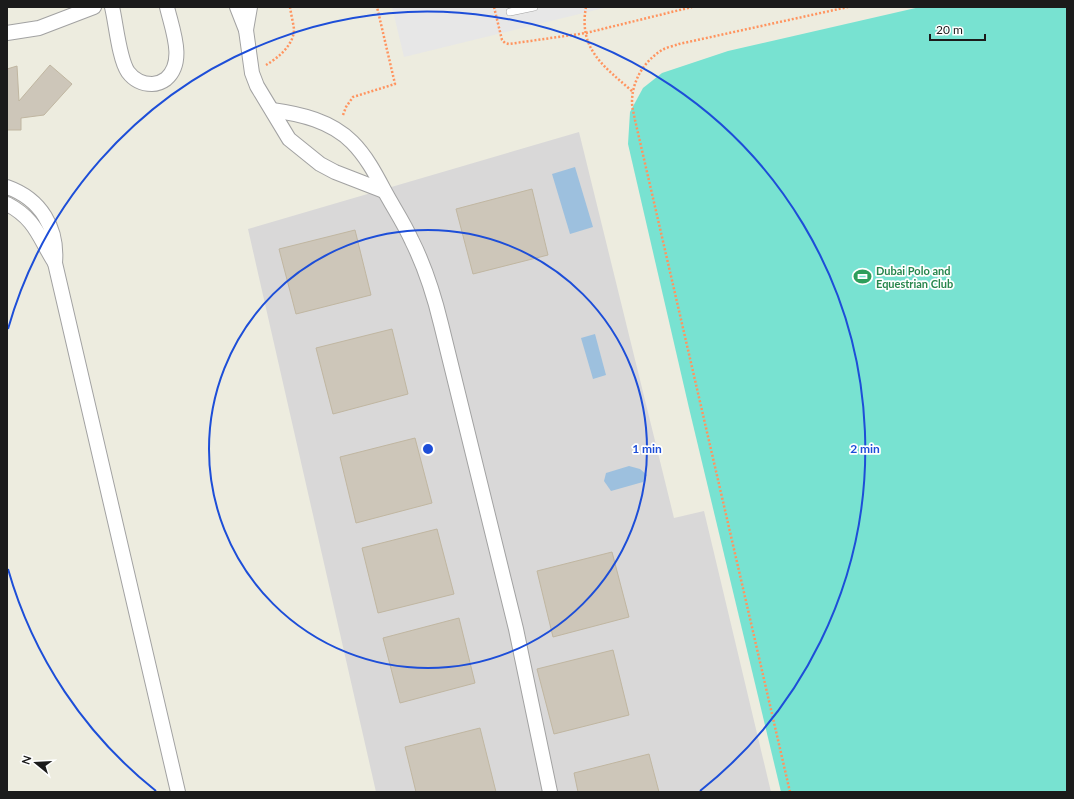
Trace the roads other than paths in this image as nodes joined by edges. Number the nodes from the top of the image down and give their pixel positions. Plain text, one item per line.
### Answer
1 (94, 7) edge
2 (112, 7) edge
3 (167, 7) edge
4 (237, 7) edge
5 (250, 7) edge
6 (534, 7) edge
7 (510, 12) dead end
8 (246, 30) junction
9 (7, 33) edge
10 (272, 110) junction
11 (7, 187) edge
12 (384, 190) junction
13 (7, 204) edge
14 (55, 263) junction
15 (178, 792) edge
16 (550, 792) edge

1 - 9 street
2 - 3 street
4 - 8 street
5 - 8 street
6 - 7 lane
8 - 10 street
10 - 12 street
10 - 12 street
11 - 14 street
12 - 16 street
13 - 14 street
14 - 15 street

